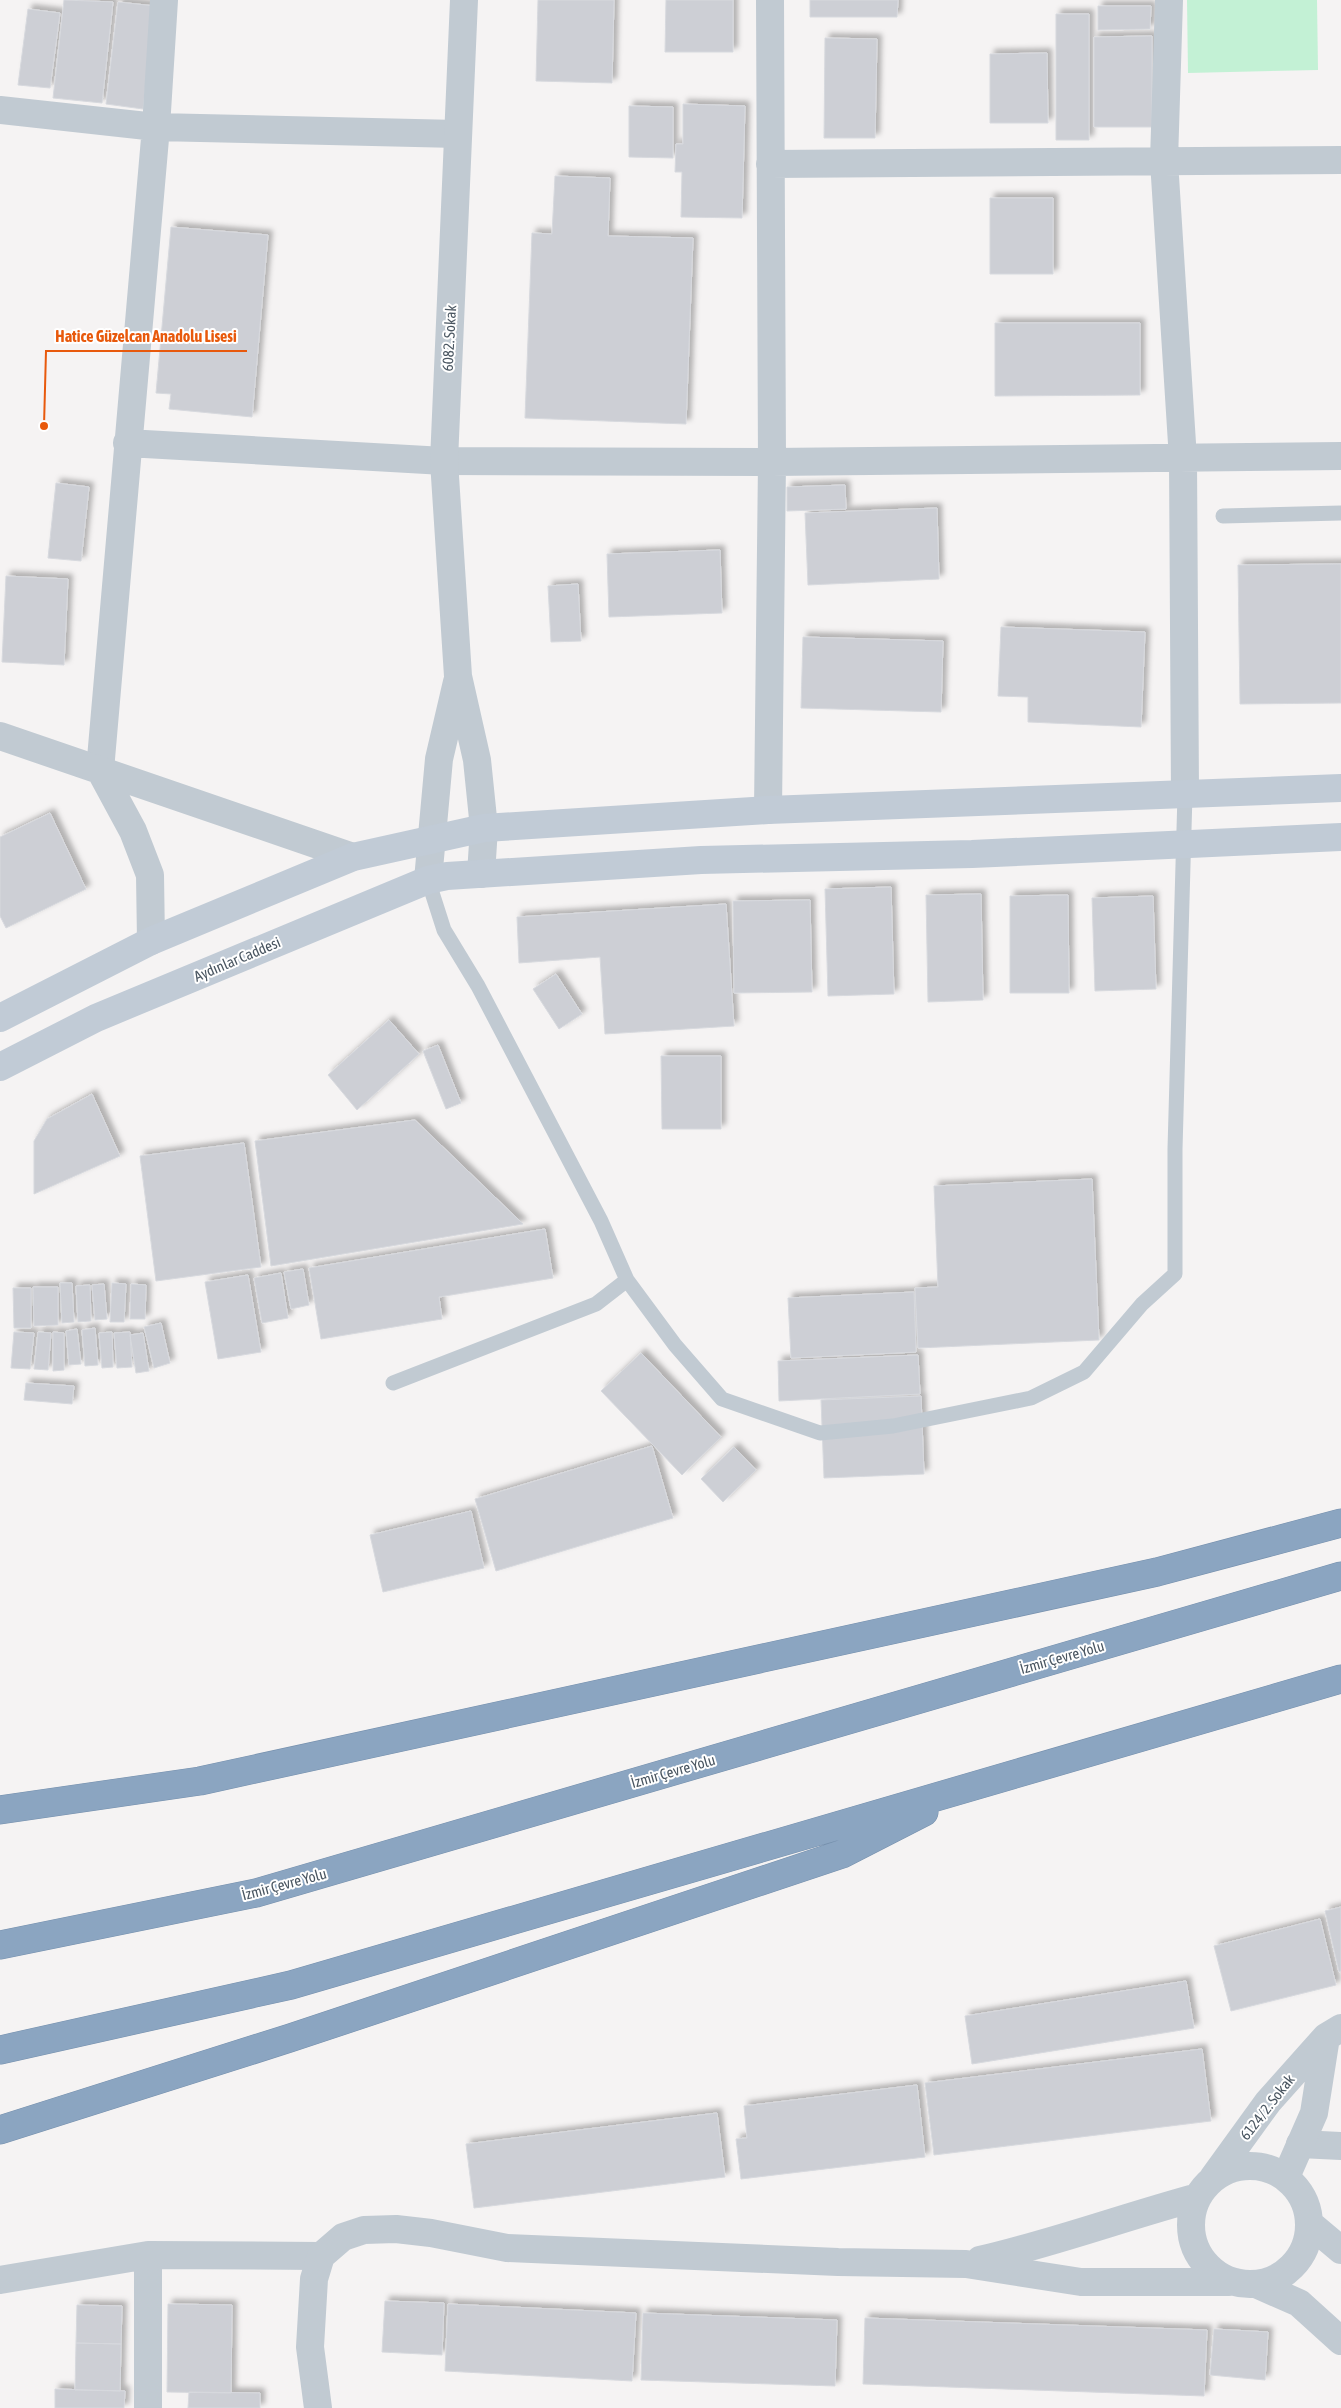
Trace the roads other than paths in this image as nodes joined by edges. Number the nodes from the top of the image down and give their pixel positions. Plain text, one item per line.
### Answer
1 (164, 0) edge
2 (464, 0) edge
3 (770, 0) edge
4 (1169, 0) edge
5 (0, 110) edge
6 (156, 127) junction
7 (458, 134) junction
8 (1341, 160) edge
9 (1164, 161) junction
10 (770, 164) junction
11 (127, 443) junction
12 (1341, 456) edge
13 (1183, 459) junction
14 (444, 461) junction
15 (772, 462) junction
16 (1341, 513) edge
17 (1223, 516) dead end
18 (458, 676) junction
19 (0, 736) edge
20 (100, 770) junction
21 (1341, 788) edge
22 (1185, 794) junction
23 (768, 810) junction
24 (484, 828) junction
25 (1341, 837) edge
26 (430, 840) junction
27 (1183, 844) junction
28 (353, 857) junction
29 (481, 874) junction
30 (428, 880) junction
31 (151, 941) junction
32 (0, 1018) edge
33 (0, 1067) edge
34 (626, 1280) junction
35 (393, 1383) dead end
36 (1341, 1524) edge
37 (1341, 1576) edge
38 (1341, 1679) edge
39 (986, 1781) junction
40 (0, 1810) edge
41 (0, 1945) edge
42 (1333, 2032) edge
43 (0, 2050) edge
44 (0, 2130) edge
45 (1300, 2144) junction
46 (1341, 2146) edge
47 (1286, 2177) junction
48 (1205, 2188) junction
49 (1310, 2224) junction
50 (1341, 2250) edge
51 (148, 2255) junction
52 (321, 2256) junction
53 (966, 2264) junction
54 (0, 2280) edge
55 (1229, 2282) junction
56 (1258, 2285) junction
57 (1341, 2341) edge
58 (148, 2408) edge
59 (318, 2408) edge

1 - 6 street
2 - 7 street, 6082. Sokak
3 - 10 street
4 - 9 street
5 - 6 street
6 - 7 street
6 - 11 street
7 - 14 street, 6082. Sokak
8 - 9 street
9 - 10 street
9 - 13 street
10 - 15 street
11 - 14 street
11 - 20 street
12 - 13 street
13 - 15 street
13 - 22 street
14 - 15 street
14 - 18 street, 6082. Sokak
15 - 23 street
16 - 17 lane
18 - 24 street
18 - 26 street
19 - 20 street
20 - 28 street
20 - 31 street
21 - 22 main road
22 - 23 main road
22 - 27 lane
23 - 24 main road
24 - 26 main road
24 - 29 street
25 - 27 main road, Aydınlar Caddesi
26 - 28 main road
26 - 30 street
27 - 29 main road, Aydınlar Caddesi
27 - 34 lane
28 - 31 main road
29 - 30 main road, Aydınlar Caddesi
30 - 33 main road, Aydınlar Caddesi
30 - 34 lane
31 - 32 main road
34 - 35 lane
36 - 40 highway
37 - 41 highway, İzmir Çevre Yolu
38 - 39 highway
39 - 43 highway
39 - 44 highway
42 - 45 street, 6124/2. Sokak
42 - 48 street, 6124/2. Sokak
45 - 46 street
45 - 47 street, 6124/2. Sokak
47 - 48 street
47 - 49 street
48 - 53 street
48 - 55 street
49 - 50 street
49 - 56 street
51 - 52 street
51 - 54 street
51 - 58 street
52 - 53 street
52 - 59 street
53 - 55 street
55 - 56 street
56 - 57 street

